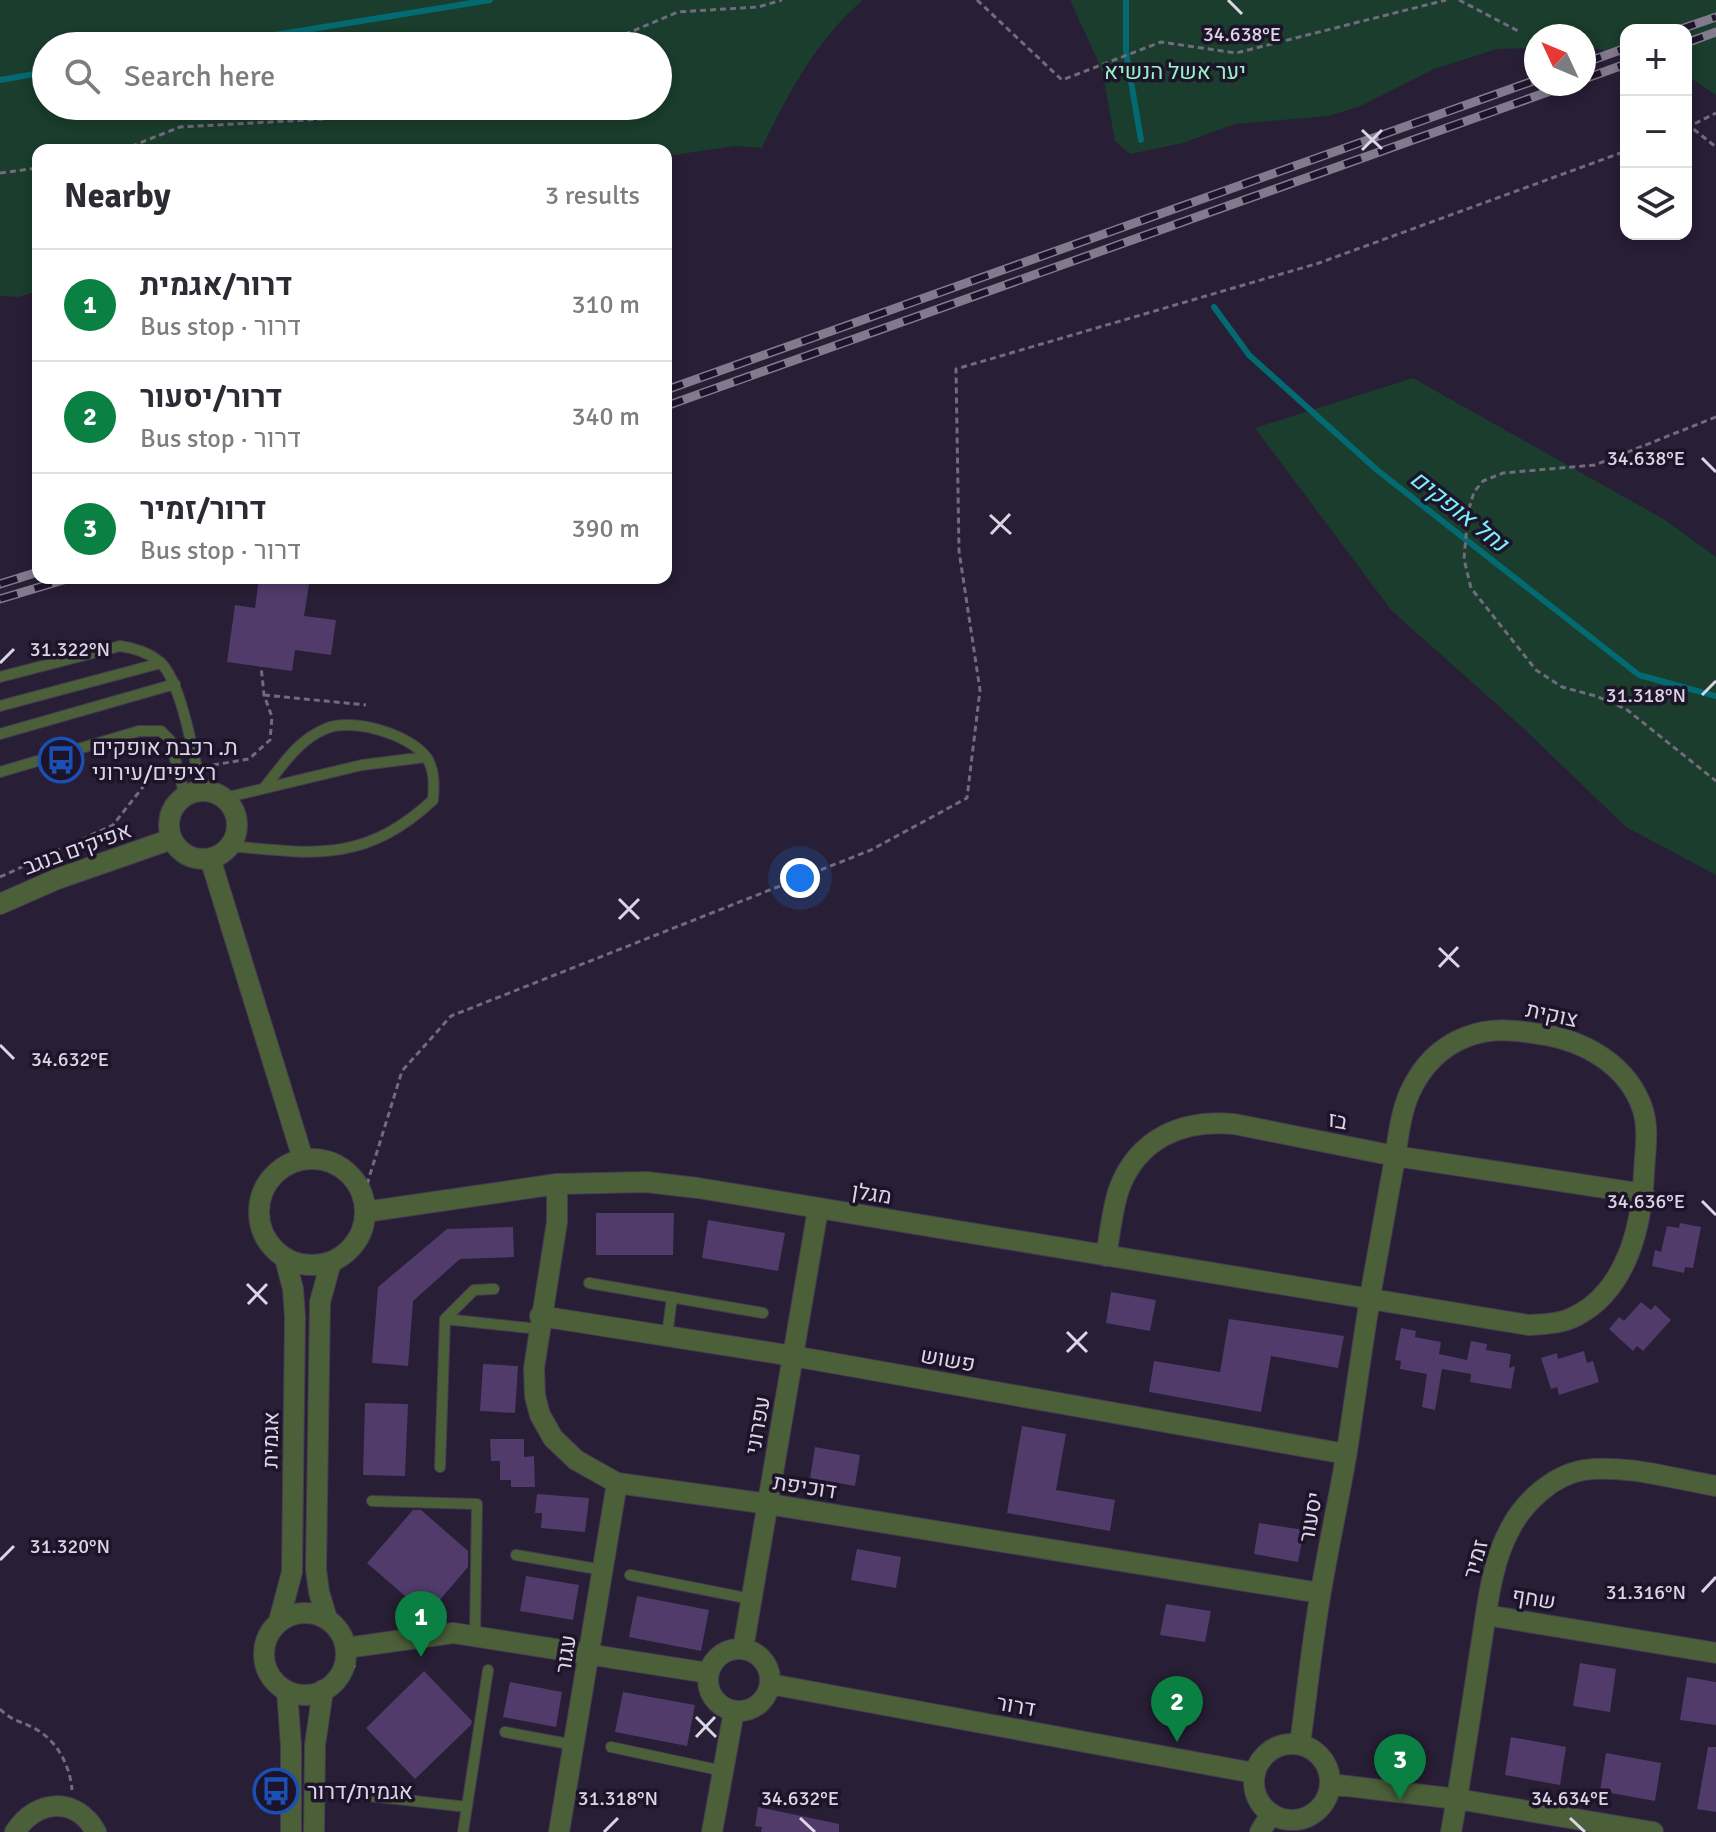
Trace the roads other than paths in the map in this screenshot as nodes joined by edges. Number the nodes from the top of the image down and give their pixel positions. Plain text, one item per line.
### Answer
1 (161, 663) junction
2 (0, 677) edge
3 (175, 684) junction
4 (0, 706) edge
5 (0, 734) edge
6 (426, 757) junction
7 (0, 772) edge
8 (264, 788) junction
9 (193, 793) junction
10 (224, 798) junction
11 (172, 839) junction
12 (230, 846) junction
13 (210, 858) junction
14 (0, 904) edge
15 (1395, 1156) junction
16 (303, 1159) junction
17 (557, 1184) junction
18 (1644, 1194) junction
19 (364, 1204) junction
20 (818, 1209) junction
21 (1106, 1256) junction
22 (285, 1258) junction
23 (331, 1262) junction
24 (589, 1283) dead end
25 (494, 1289) dead end
26 (672, 1297) junction
27 (1370, 1299) junction
28 (763, 1313) dead end
29 (445, 1319) junction
30 (540, 1322) junction
31 (667, 1336) junction
32 (793, 1356) junction
33 (1346, 1454) junction
34 (440, 1467) dead end
35 (617, 1483) junction
36 (1716, 1486) edge
37 (372, 1501) dead end
38 (768, 1504) junction
39 (516, 1555) dead end
40 (603, 1570) junction
41 (630, 1575) dead end
42 (1320, 1593) junction
43 (751, 1599) junction
44 (1486, 1615) junction
45 (327, 1619) junction
46 (279, 1621) junction
47 (475, 1635) junction
48 (346, 1648) junction
49 (743, 1649) junction
50 (1716, 1653) edge
51 (589, 1654) junction
52 (488, 1670) dead end
53 (708, 1673) junction
54 (770, 1684) junction
55 (323, 1690) junction
56 (287, 1691) junction
57 (734, 1711) junction
58 (505, 1732) dead end
59 (1300, 1744) junction
60 (574, 1746) junction
61 (611, 1747) dead end
62 (723, 1771) junction
63 (1254, 1773) junction
64 (1330, 1784) junction
65 (361, 1795) dead end
66 (1457, 1799) junction
67 (467, 1807) junction
68 (1265, 1823) edge
69 (15, 1832) edge
70 (96, 1832) edge
71 (291, 1832) edge
72 (314, 1832) edge
73 (463, 1832) edge
74 (559, 1832) edge
75 (712, 1832) edge
76 (1451, 1832) edge
77 (1653, 1832) edge

1 - 2 lane
1 - 3 lane
1 - 4 lane
3 - 5 lane
3 - 9 lane
6 - 8 lane
6 - 8 lane
6 - 12 lane
7 - 9 lane
8 - 10 lane
9 - 10 street
9 - 11 street
10 - 12 street
11 - 13 street
11 - 14 street, אפיקים בנגב
12 - 13 street
13 - 16 street
15 - 18 street, בז
15 - 18 street, צוקית
15 - 21 street, בז
15 - 27 street, צוקית
16 - 19 street
16 - 22 street
17 - 19 street, מגלן
17 - 20 street, מגלן
17 - 30 street, דוכיפת
18 - 27 street, צוקית
19 - 23 street
20 - 21 street, מגלן
20 - 32 street, עפרוני
21 - 27 street, מגלן
22 - 23 street
22 - 46 street, אגמית
23 - 45 street
24 - 26 lane
25 - 29 lane
26 - 28 lane
26 - 31 lane
27 - 33 street, יסעור
29 - 30 lane
29 - 34 lane
30 - 31 street, פשוש
30 - 35 street, דוכיפת
31 - 32 street, פשוש
32 - 33 street, פשוש
32 - 38 street, עפרוני
33 - 42 street, יסעור
35 - 38 street, דוכיפת
35 - 40 street, עגור
36 - 44 street, זמיר
37 - 47 lane
38 - 42 street, דוכיפת
38 - 43 street, עפרוני
39 - 40 lane
40 - 51 street, עגור
41 - 43 lane
42 - 59 street, יסעור
43 - 49 street, עפרוני
44 - 50 street, שחף
44 - 66 street, זמיר
45 - 46 street
45 - 48 street
46 - 56 street
47 - 48 street
47 - 51 street
48 - 55 street
49 - 53 street
49 - 54 street
51 - 53 street
51 - 60 street, עגור
52 - 67 lane
53 - 57 street
54 - 57 street
54 - 63 street, דרור
55 - 56 street
55 - 72 street
56 - 71 street
57 - 62 street
58 - 60 lane
59 - 63 street
59 - 64 street
60 - 74 street, עגור
61 - 62 lane
62 - 75 street
63 - 68 street
64 - 66 street
64 - 68 street
65 - 67 lane
66 - 76 street, זמיר
66 - 77 street
67 - 73 lane
69 - 70 street

